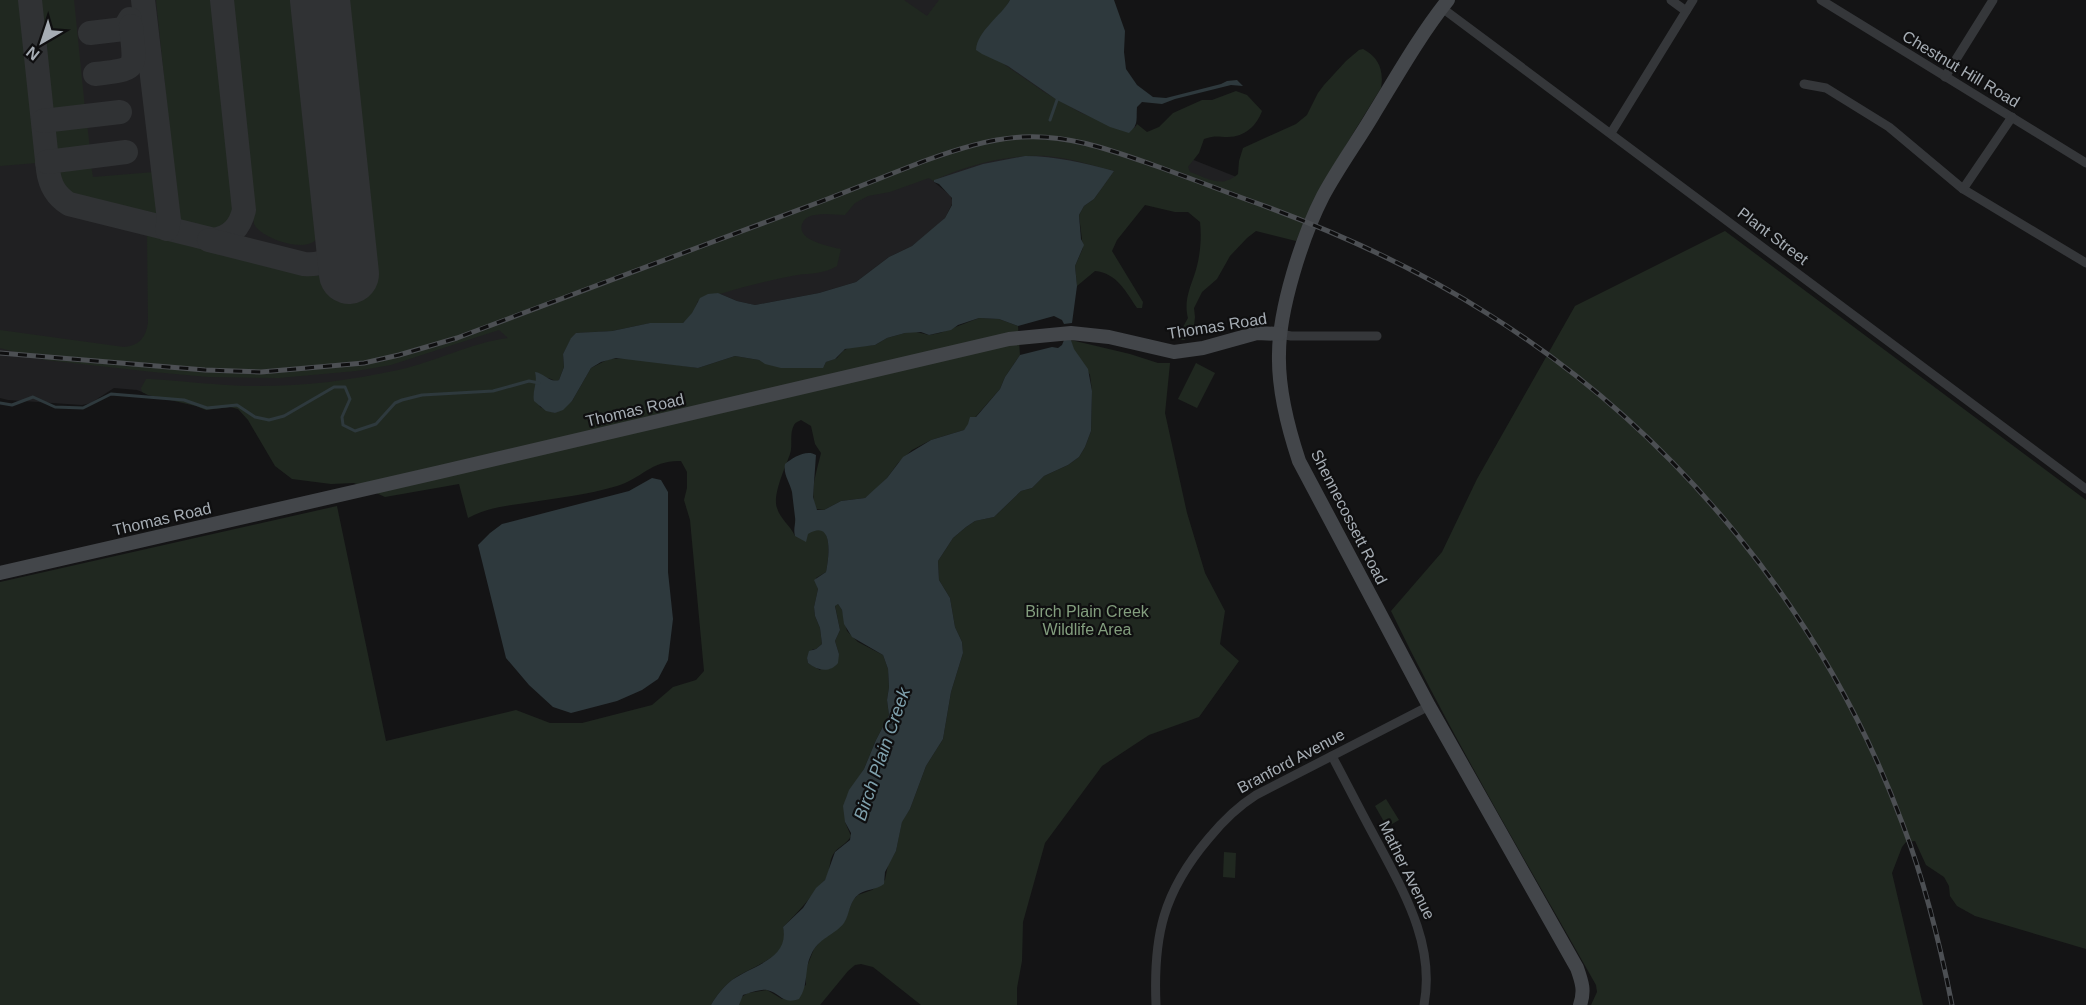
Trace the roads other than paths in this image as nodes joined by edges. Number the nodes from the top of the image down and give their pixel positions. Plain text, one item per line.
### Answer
1 (1671, 0) edge
2 (1693, 0) edge
3 (1821, 0) edge
4 (1993, 0) edge
5 (1445, 4) edge
6 (1686, 11) junction
7 (1945, 77) junction
8 (1804, 84) dead end
9 (2012, 117) junction
10 (1611, 133) junction
11 (2086, 163) edge
12 (1963, 189) junction
13 (2086, 263) edge
14 (1280, 334) junction
15 (1377, 336) dead end
16 (2086, 489) edge
17 (0, 573) edge
18 (1429, 706) junction
19 (1332, 756) junction
20 (1156, 1005) edge
21 (1424, 1005) edge
22 (1580, 1005) edge

1 - 6 street
2 - 6 street
3 - 7 street, Chestnut Hill Road
4 - 7 street
5 - 10 street, Plant Street
5 - 14 main road, Shennecossett Road
6 - 10 street
7 - 9 street, Chestnut Hill Road
8 - 12 street
9 - 11 street, Chestnut Hill Road
9 - 12 street
10 - 16 street, Plant Street
12 - 13 street
14 - 15 street
14 - 17 main road, Thomas Road
14 - 18 main road, Shennecossett Road
18 - 19 street, Branford Avenue
18 - 22 main road, Shennecossett Road
19 - 20 street, Branford Avenue
19 - 21 street, Mather Avenue

